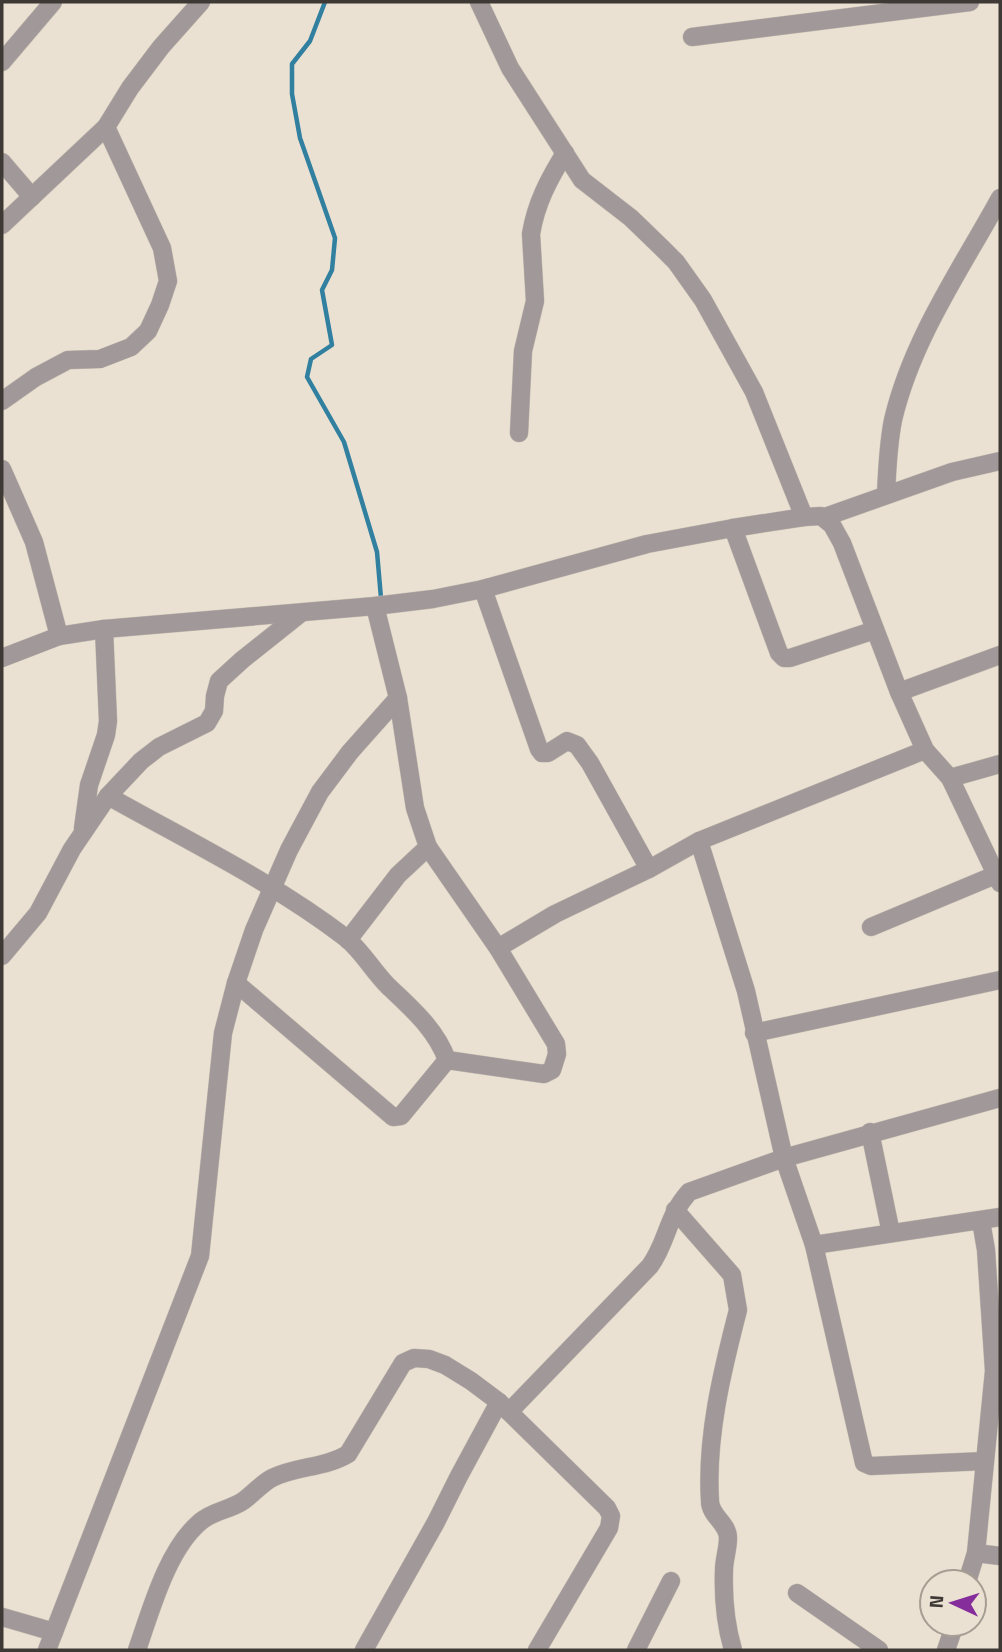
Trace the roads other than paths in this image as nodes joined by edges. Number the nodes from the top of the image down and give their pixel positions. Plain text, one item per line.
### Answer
1 (53, 2) edge
2 (201, 2) edge
3 (479, 2) edge
4 (970, 2) edge
5 (692, 37) dead end
6 (2, 62) edge
7 (106, 127) junction
8 (565, 153) junction
9 (2, 162) edge
10 (32, 197) junction
11 (999, 202) edge
12 (2, 226) edge
13 (2, 401) edge
14 (519, 433) dead end
15 (1000, 461) edge
16 (2, 469) edge
17 (886, 495) junction
18 (804, 517) junction
19 (825, 517) junction
20 (733, 528) junction
21 (483, 589) junction
22 (375, 606) junction
23 (301, 613) junction
24 (104, 629) junction
25 (875, 630) junction
26 (59, 636) junction
27 (1000, 654) edge
28 (2, 658) edge
29 (899, 692) junction
30 (398, 698) junction
31 (925, 750) junction
32 (1000, 764) edge
33 (950, 778) junction
34 (108, 796) junction
35 (83, 831) junction
36 (699, 841) junction
37 (428, 847) junction
38 (649, 869) junction
39 (999, 877) edge
40 (272, 887) junction
41 (871, 928) dead end
42 (348, 940) junction
43 (498, 948) junction
44 (2, 956) edge
45 (1000, 980) edge
46 (236, 983) junction
47 (754, 1033) junction
48 (447, 1060) junction
49 (1000, 1098) edge
50 (870, 1132) junction
51 (783, 1158) junction
52 (675, 1210) junction
53 (1000, 1217) edge
54 (981, 1221) junction
55 (891, 1233) junction
56 (814, 1245) junction
57 (504, 1407) junction
58 (985, 1461) junction
59 (976, 1553) junction
60 (1000, 1556) edge
61 (971, 1568) edge
62 (671, 1581) dead end
63 (797, 1593) dead end
64 (2, 1617) edge
65 (54, 1632) junction
66 (47, 1650) edge
67 (137, 1650) edge
68 (364, 1650) edge
69 (537, 1650) edge
70 (636, 1650) edge
71 (733, 1650) edge
72 (879, 1650) edge

1 - 6 street
2 - 7 street
3 - 8 street
4 - 5 street
7 - 10 street
7 - 13 street
8 - 14 street
8 - 18 street
9 - 10 street
10 - 12 street
11 - 17 street
15 - 17 street
16 - 26 street
17 - 19 street
18 - 19 street
18 - 20 street
19 - 25 street
20 - 21 street
20 - 25 street
21 - 22 street
21 - 38 street
22 - 23 street
22 - 30 street
23 - 24 street
23 - 34 street
24 - 26 street
24 - 35 street
25 - 29 street
26 - 28 street
27 - 29 street
29 - 31 street
30 - 37 street
30 - 40 street
31 - 33 street
31 - 36 street
32 - 33 street
33 - 39 street
34 - 35 street
34 - 40 street
35 - 44 street
36 - 38 street
36 - 47 street
37 - 42 street
37 - 43 street
38 - 43 street
39 - 41 street
40 - 42 street
40 - 46 street
42 - 48 street
43 - 48 street
45 - 47 street
46 - 48 street
46 - 65 street
47 - 51 street
49 - 50 street
50 - 51 street
50 - 55 street
51 - 52 street
51 - 56 street
52 - 57 street
52 - 71 street
53 - 54 street
54 - 55 street
54 - 58 street
55 - 56 street
56 - 58 street
57 - 67 street
57 - 68 street
57 - 69 street
58 - 59 street
59 - 60 street
59 - 61 street
62 - 70 street
63 - 72 street
64 - 65 street
65 - 66 street

